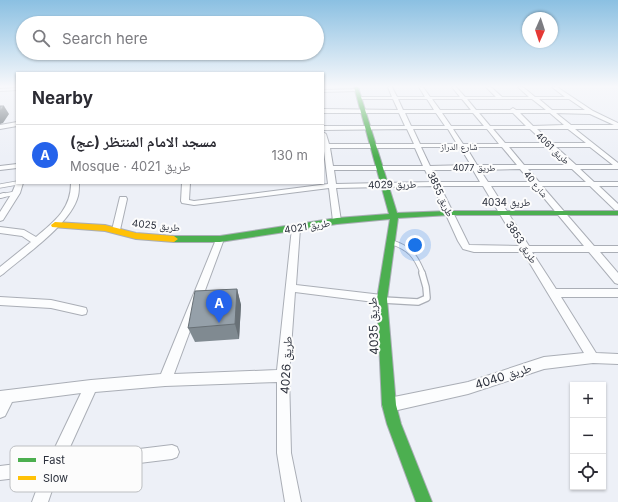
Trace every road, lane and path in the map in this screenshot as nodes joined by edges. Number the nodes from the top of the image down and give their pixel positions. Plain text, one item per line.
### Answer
1 (364, 111) junction
2 (402, 111) junction
3 (437, 111) junction
4 (476, 111) junction
5 (324, 112) edge
6 (515, 112) junction
7 (552, 112) junction
8 (591, 112) joint
9 (15, 124) edge
10 (618, 126) edge
11 (0, 127) edge
12 (324, 128) edge
13 (368, 128) junction
14 (410, 128) junction
15 (449, 128) junction
16 (489, 128) junction
17 (532, 128) junction
18 (571, 128) junction
19 (324, 139) edge
20 (592, 145) junction
21 (374, 146) junction
22 (419, 146) junction
23 (462, 146) junction
24 (504, 146) junction
25 (551, 146) junction
26 (326, 149) edge
27 (16, 166) edge
28 (618, 166) edge
29 (429, 167) junction
30 (475, 167) junction
31 (522, 167) junction
32 (0, 168) edge
33 (330, 168) junction
34 (380, 168) junction
35 (574, 168) junction
36 (16, 183) edge
37 (536, 183) junction
38 (18, 184) edge
39 (76, 184) edge
40 (186, 184) edge
41 (384, 184) junction
42 (436, 184) junction
43 (485, 184) junction
44 (592, 184) junction
45 (618, 184) edge
46 (0, 186) edge
47 (331, 186) junction
48 (16, 193) junction
49 (0, 196) edge
50 (123, 199) dead end
51 (618, 208) edge
52 (450, 213) junction
53 (561, 213) junction
54 (618, 213) edge
55 (503, 214) junction
56 (394, 216) junction
57 (0, 218) edge
58 (337, 221) junction
59 (55, 225) junction
60 (296, 228) junction
61 (0, 230) edge
62 (116, 230) junction
63 (220, 239) junction
64 (194, 240) joint
65 (36, 241) junction
66 (391, 242) junction
67 (526, 248) junction
68 (592, 249) junction
69 (618, 249) edge
70 (0, 272) edge
71 (618, 280) edge
72 (291, 288) junction
73 (618, 293) edge
74 (554, 294) junction
75 (382, 300) junction
76 (0, 301) edge
77 (82, 311) dead end
78 (594, 358) junction
79 (618, 359) edge
80 (283, 376) junction
81 (165, 380) junction
82 (91, 386) junction
83 (4, 396) edge
84 (389, 405) junction
85 (0, 411) edge
86 (63, 446) edge
87 (172, 452) dead end
88 (142, 456) edge
89 (10, 472) edge
90 (0, 473) edge
91 (44, 492) edge
92 (40, 502) edge
93 (293, 502) edge
94 (424, 502) edge

1 - 2 street
1 - 5 street
1 - 13 street, طريق 4035
2 - 3 street
2 - 14 street, طريق 3855
3 - 4 street
3 - 15 street, طريق 3853
4 - 6 street
4 - 16 street, شارع 40
6 - 7 street
6 - 17 street, طريق 4061
7 - 8 street
7 - 18 street
8 - 10 street
9 - 11 street
10 - 18 street
12 - 13 street
13 - 14 street
13 - 21 street, طريق 4035
14 - 15 street
14 - 22 street, طريق 3855
15 - 16 street
15 - 23 street, طريق 3853
16 - 17 street
16 - 24 street, شارع 40
17 - 18 street
17 - 25 street, طريق 4061
18 - 20 street
19 - 26 street
20 - 25 street, شارع الدراز
20 - 28 street
21 - 22 street, شارع الدراز
21 - 26 street, شارع الدراز
21 - 34 street, طريق 4035
22 - 23 street, شارع الدراز
22 - 29 street, طريق 3855
23 - 24 street, شارع الدراز
23 - 30 street, طريق 3853
24 - 25 street, شارع الدراز
24 - 31 street, شارع 40
25 - 35 street, طريق 4061
26 - 33 street
27 - 32 street
28 - 35 street, طريق 4077
29 - 30 street, طريق 4077
29 - 34 street, طريق 4077
29 - 42 street, طريق 3855
30 - 31 street, طريق 4077
30 - 43 street, طريق 3853
31 - 35 street, طريق 4077
31 - 37 street, شارع 40
33 - 34 street, طريق 4077
33 - 47 street
34 - 41 street, طريق 4035
35 - 44 street, طريق 4061
36 - 46 lane
37 - 43 street, طريق 4029
37 - 44 street, طريق 4029
37 - 53 street, شارع 40
38 - 48 street
39 - 59 street
40 - 47 street, طريق 4029
41 - 42 street, طريق 4029
41 - 47 street, طريق 4029
41 - 56 street, طريق 4035
42 - 43 street, طريق 4029
42 - 52 street, طريق 3855
43 - 55 street, طريق 3853
44 - 45 street, طريق 4029
44 - 51 street, طريق 4061
47 - 58 street
48 - 49 lane
48 - 57 street
50 - 62 street, طريق 4025
52 - 55 street, طريق 4034
52 - 56 street, طريق 4034
52 - 67 street, طريق 3855
53 - 54 street, طريق 4034
53 - 55 street, طريق 4034
53 - 68 street, شارع 40
55 - 67 street, طريق 3853
56 - 58 street, طريق 4021
56 - 66 street, طريق 4035
58 - 60 street, طريق 4021
59 - 62 street, طريق 4025
59 - 65 street
60 - 63 street, طريق 4021
60 - 72 street, طريق 4026
61 - 65 street
62 - 64 street, طريق 4025
63 - 64 street, طريق 4021
63 - 81 street
65 - 70 street
66 - 75 street, طريق 4035
66 - 75 lane
67 - 68 street
67 - 74 street, طريق 3853
68 - 69 street
68 - 71 street, شارع 40
72 - 75 street
72 - 80 street, طريق 4026
73 - 74 street
74 - 78 street, طريق 3853
75 - 84 street, طريق 4035
76 - 77 street
78 - 79 street, طريق 4040
78 - 84 street, طريق 4040
80 - 81 street
80 - 93 street, طريق 4026
81 - 82 street
82 - 83 street
82 - 86 street
83 - 85 street
84 - 94 street, طريق 4035
87 - 88 street
89 - 90 street
91 - 92 street

